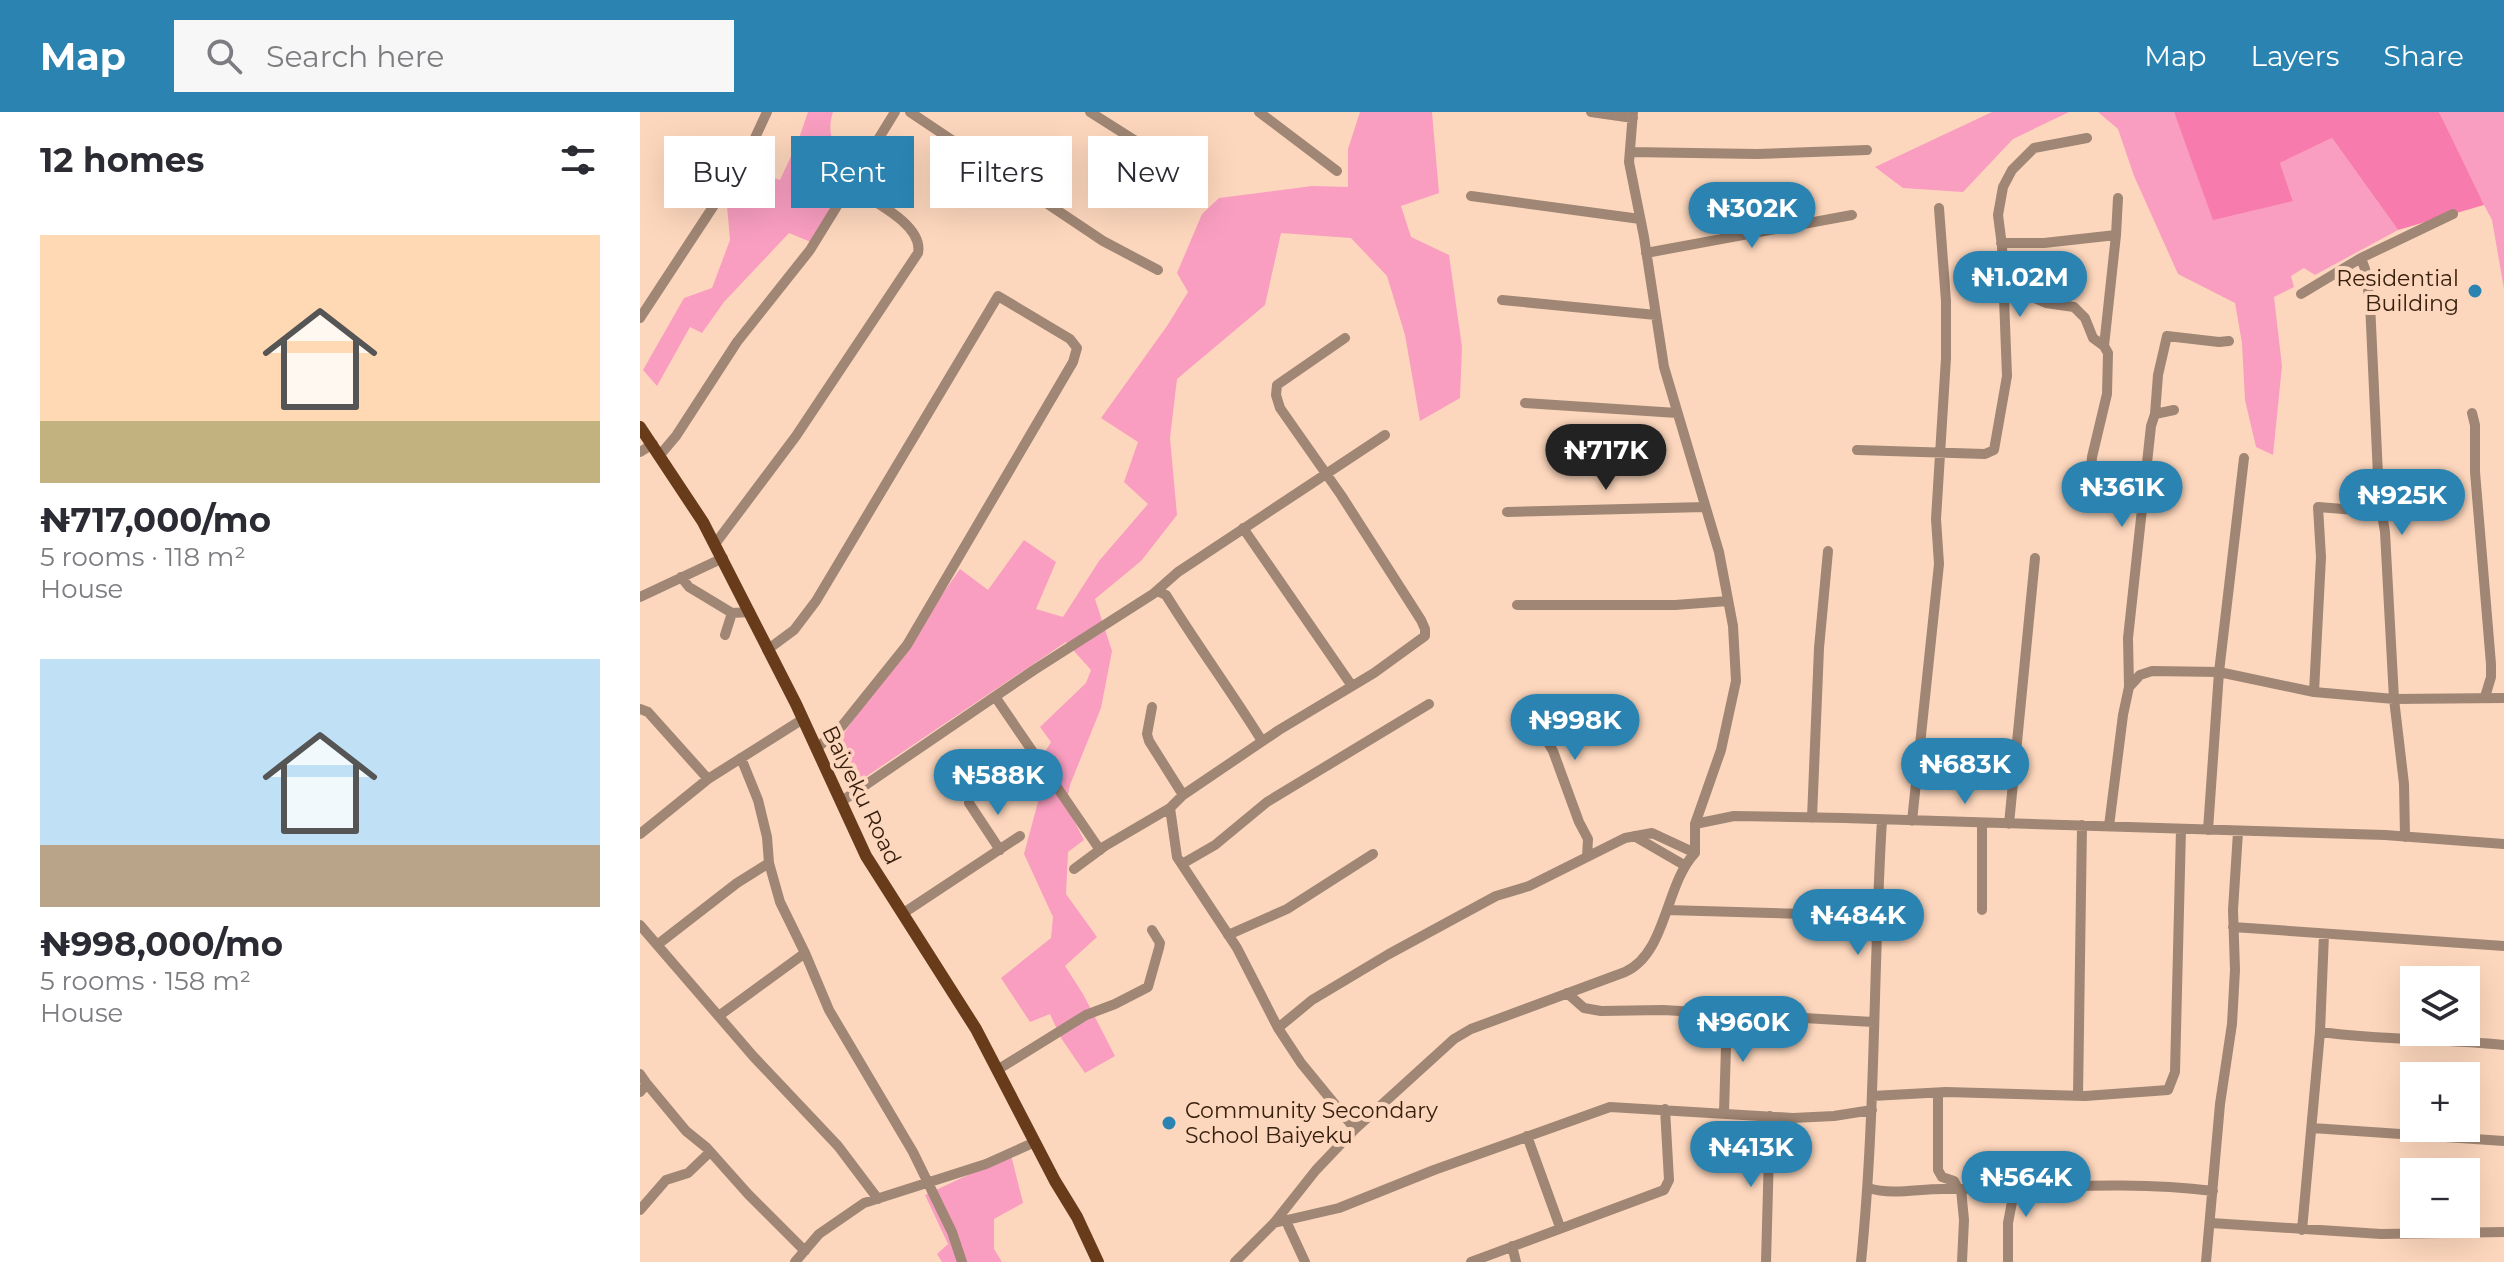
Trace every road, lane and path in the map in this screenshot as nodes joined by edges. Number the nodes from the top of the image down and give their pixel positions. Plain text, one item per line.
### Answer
1 (767, 112) edge
2 (895, 112) edge
3 (910, 112) edge
4 (1090, 112) edge
5 (1259, 112) edge
6 (1591, 112) edge
7 (1633, 115) edge
8 (880, 136) edge
9 (1128, 136) edge
10 (2087, 138) dead end
11 (1867, 150) dead end
12 (1630, 152) junction
13 (1337, 171) dead end
14 (1471, 196) dead end
15 (2118, 198) dead end
16 (835, 208) edge
17 (882, 208) edge
18 (1939, 208) dead end
19 (2453, 214) dead end
20 (1852, 215) dead end
21 (1640, 219) junction
22 (2116, 235) junction
23 (2001, 243) junction
24 (1646, 253) junction
25 (2361, 258) junction
26 (1158, 270) dead end
27 (2002, 292) junction
28 (2301, 294) dead end
29 (1502, 300) dead end
30 (1656, 315) junction
31 (640, 318) edge
32 (1345, 338) dead end
33 (2229, 341) dead end
34 (2104, 346) junction
35 (1525, 403) dead end
36 (2174, 410) dead end
37 (1677, 413) junction
38 (2472, 413) dead end
39 (2155, 414) junction
40 (640, 427) edge
41 (1385, 435) dead end
42 (656, 450) junction
43 (1857, 450) dead end
44 (640, 452) edge
45 (1941, 452) junction
46 (2244, 458) dead end
47 (1321, 476) junction
48 (1705, 507) junction
49 (2142, 509) junction
50 (1507, 512) dead end
51 (2381, 512) junction
52 (1243, 528) junction
53 (715, 544) junction
54 (1828, 551) dead end
55 (723, 558) junction
56 (2035, 558) dead end
57 (681, 577) junction
58 (1162, 593) junction
59 (640, 597) edge
60 (1728, 601) junction
61 (1517, 605) dead end
62 (750, 612) junction
63 (732, 613) junction
64 (725, 635) dead end
65 (767, 650) junction
66 (2219, 672) junction
67 (1352, 686) junction
68 (2129, 687) junction
69 (2314, 692) junction
70 (2485, 697) junction
71 (996, 698) junction
72 (2504, 698) edge
73 (2394, 699) junction
74 (1429, 704) dead end
75 (1525, 704) dead end
76 (1152, 707) dead end
77 (640, 709) edge
78 (803, 719) junction
79 (1262, 741) junction
80 (816, 749) junction
81 (741, 758) junction
82 (708, 779) junction
83 (1183, 795) junction
84 (842, 801) junction
85 (969, 803) dead end
86 (1170, 808) junction
87 (1812, 818) junction
88 (1882, 820) junction
89 (1912, 821) junction
90 (1982, 823) junction
91 (1695, 824) junction
92 (2009, 824) junction
93 (2082, 825) junction
94 (2109, 826) junction
95 (2181, 829) junction
96 (2208, 830) junction
97 (2238, 832) junction
98 (640, 834) edge
99 (1020, 836) dead end
100 (1634, 836) junction
101 (2405, 837) junction
102 (1588, 839) junction
103 (2504, 844) edge
104 (1604, 848) junction
105 (1000, 850) junction
106 (1100, 850) junction
107 (1695, 853) junction
108 (1373, 854) dead end
109 (1587, 857) junction
110 (769, 863) junction
111 (1182, 864) junction
112 (1684, 865) junction
113 (1074, 869) dead end
114 (1667, 910) junction
115 (1982, 910) dead end
116 (902, 914) junction
117 (1876, 916) junction
118 (640, 925) edge
119 (2233, 927) junction
120 (1152, 930) dead end
121 (2324, 934) junction
122 (1228, 935) junction
123 (657, 945) junction
124 (2504, 946) edge
125 (805, 953) junction
126 (1567, 993) junction
127 (1727, 1013) junction
128 (720, 1015) junction
129 (1873, 1022) junction
130 (1278, 1028) junction
131 (2320, 1032) junction
132 (2504, 1045) edge
133 (997, 1070) junction
134 (642, 1083) edge
135 (1938, 1093) junction
136 (1872, 1096) junction
137 (2078, 1096) junction
138 (1665, 1109) junction
139 (1872, 1110) junction
140 (1724, 1113) junction
141 (1770, 1116) junction
142 (2312, 1128) junction
143 (1355, 1129) junction
144 (1527, 1136) junction
145 (2504, 1141) edge
146 (1035, 1142) junction
147 (710, 1152) junction
148 (928, 1183) junction
149 (1868, 1188) junction
150 (1959, 1189) junction
151 (2006, 1189) junction
152 (2213, 1191) junction
153 (878, 1199) junction
154 (1290, 1205) junction
155 (640, 1210) edge
156 (1301, 1218) junction
157 (1286, 1221) junction
158 (1274, 1223) junction
159 (2211, 1223) junction
160 (1560, 1227) junction
161 (2302, 1230) junction
162 (2504, 1232) edge
163 (1512, 1246) junction
164 (805, 1251) junction
165 (795, 1262) edge
166 (962, 1262) edge
167 (1098, 1262) edge
168 (1235, 1262) edge
169 (1305, 1262) edge
170 (1471, 1262) edge
171 (1516, 1262) edge
172 (1766, 1262) edge
173 (1861, 1262) edge
174 (1962, 1262) edge
175 (2008, 1262) edge
176 (2206, 1262) edge

1 - 31 street
2 - 8 street
3 - 26 street
4 - 9 street
5 - 13 street
6 - 7 street
7 - 12 street
10 - 23 street
11 - 12 street
12 - 21 street
14 - 21 street
15 - 22 street
16 - 42 street
17 - 53 street
18 - 45 street
19 - 25 street
20 - 24 street
21 - 24 street
22 - 23 street
22 - 34 street
23 - 27 street
24 - 30 street
25 - 28 street
25 - 51 street
27 - 34 street
27 - 45 street
29 - 30 street
30 - 37 street
32 - 47 street
33 - 39 street
34 - 49 street
35 - 37 street
36 - 39 street
37 - 48 street
38 - 70 street
39 - 49 street
40 - 42 main road, Baiyeku Road
41 - 47 street
42 - 44 street
42 - 53 main road, Baiyeku Road
43 - 45 street
45 - 89 street
46 - 66 street
47 - 52 street
47 - 67 street
48 - 50 street
48 - 60 street
49 - 68 street
51 - 69 street
51 - 73 street
52 - 58 street
52 - 67 street
53 - 55 main road, Baiyeku Road
54 - 87 street
55 - 57 street
55 - 62 main road, Baiyeku Road
56 - 92 street
57 - 59 street
57 - 63 street
58 - 71 street
58 - 79 street
60 - 61 street
60 - 91 street
62 - 63 street
62 - 65 main road, Baiyeku Road
63 - 64 street
65 - 78 main road, Baiyeku Road
65 - 80 street
66 - 68 street
66 - 69 street
66 - 96 street
67 - 79 street
68 - 94 street
69 - 73 street
70 - 72 street
70 - 73 street
71 - 84 street
71 - 106 street
73 - 101 street
74 - 111 street
75 - 102 street
76 - 83 street
77 - 82 street
78 - 80 main road, Baiyeku Road
78 - 81 street
79 - 83 street
80 - 84 main road, Baiyeku Road
81 - 82 street
81 - 110 street
82 - 98 street
83 - 86 street
84 - 116 main road, Baiyeku Road
85 - 105 street
86 - 106 street
86 - 111 street
87 - 88 street
87 - 91 street
88 - 89 street
88 - 117 street
89 - 90 street
90 - 92 street
90 - 115 street
91 - 107 street
92 - 93 street
93 - 94 street
93 - 137 street
94 - 95 street
95 - 96 street
95 - 137 street
96 - 97 street
97 - 101 street
97 - 119 street
99 - 105 street
100 - 104 street
100 - 107 street
100 - 112 street
101 - 103 street
102 - 104 street
102 - 109 street
104 - 109 street
105 - 116 street
106 - 113 street
107 - 112 street
108 - 122 street
109 - 130 street
110 - 123 street
110 - 125 street
111 - 122 street
112 - 114 street
114 - 117 street
114 - 126 street
116 - 133 main road, Baiyeku Road
117 - 129 street
118 - 123 street
119 - 121 street
119 - 152 street
120 - 133 street
121 - 124 street
121 - 131 street
122 - 130 street
123 - 128 street
125 - 128 street
125 - 148 street
126 - 127 street
126 - 143 street
127 - 129 street
127 - 140 street
128 - 153 street
129 - 136 street
130 - 143 street
131 - 132 street
131 - 142 street
133 - 146 main road, Baiyeku Road
134 - 147 street
135 - 136 street
135 - 137 street
135 - 150 street
136 - 139 street
138 - 140 street
138 - 144 street
138 - 160 street
139 - 141 street
139 - 149 street
140 - 141 street
141 - 172 street
142 - 145 street
142 - 161 street
143 - 154 street
144 - 156 street
144 - 160 street
146 - 148 street
146 - 167 main road, Baiyeku Road
147 - 155 street
147 - 164 street
148 - 153 street
148 - 166 street
149 - 150 street
149 - 173 street
150 - 151 street
150 - 174 street
151 - 152 street
151 - 175 street
152 - 159 street
153 - 164 street
154 - 156 street
154 - 158 street
156 - 157 street
157 - 158 street
157 - 169 street
158 - 168 street
159 - 161 street
159 - 176 street
160 - 163 street
161 - 162 street
163 - 170 street
163 - 171 street
164 - 165 street

